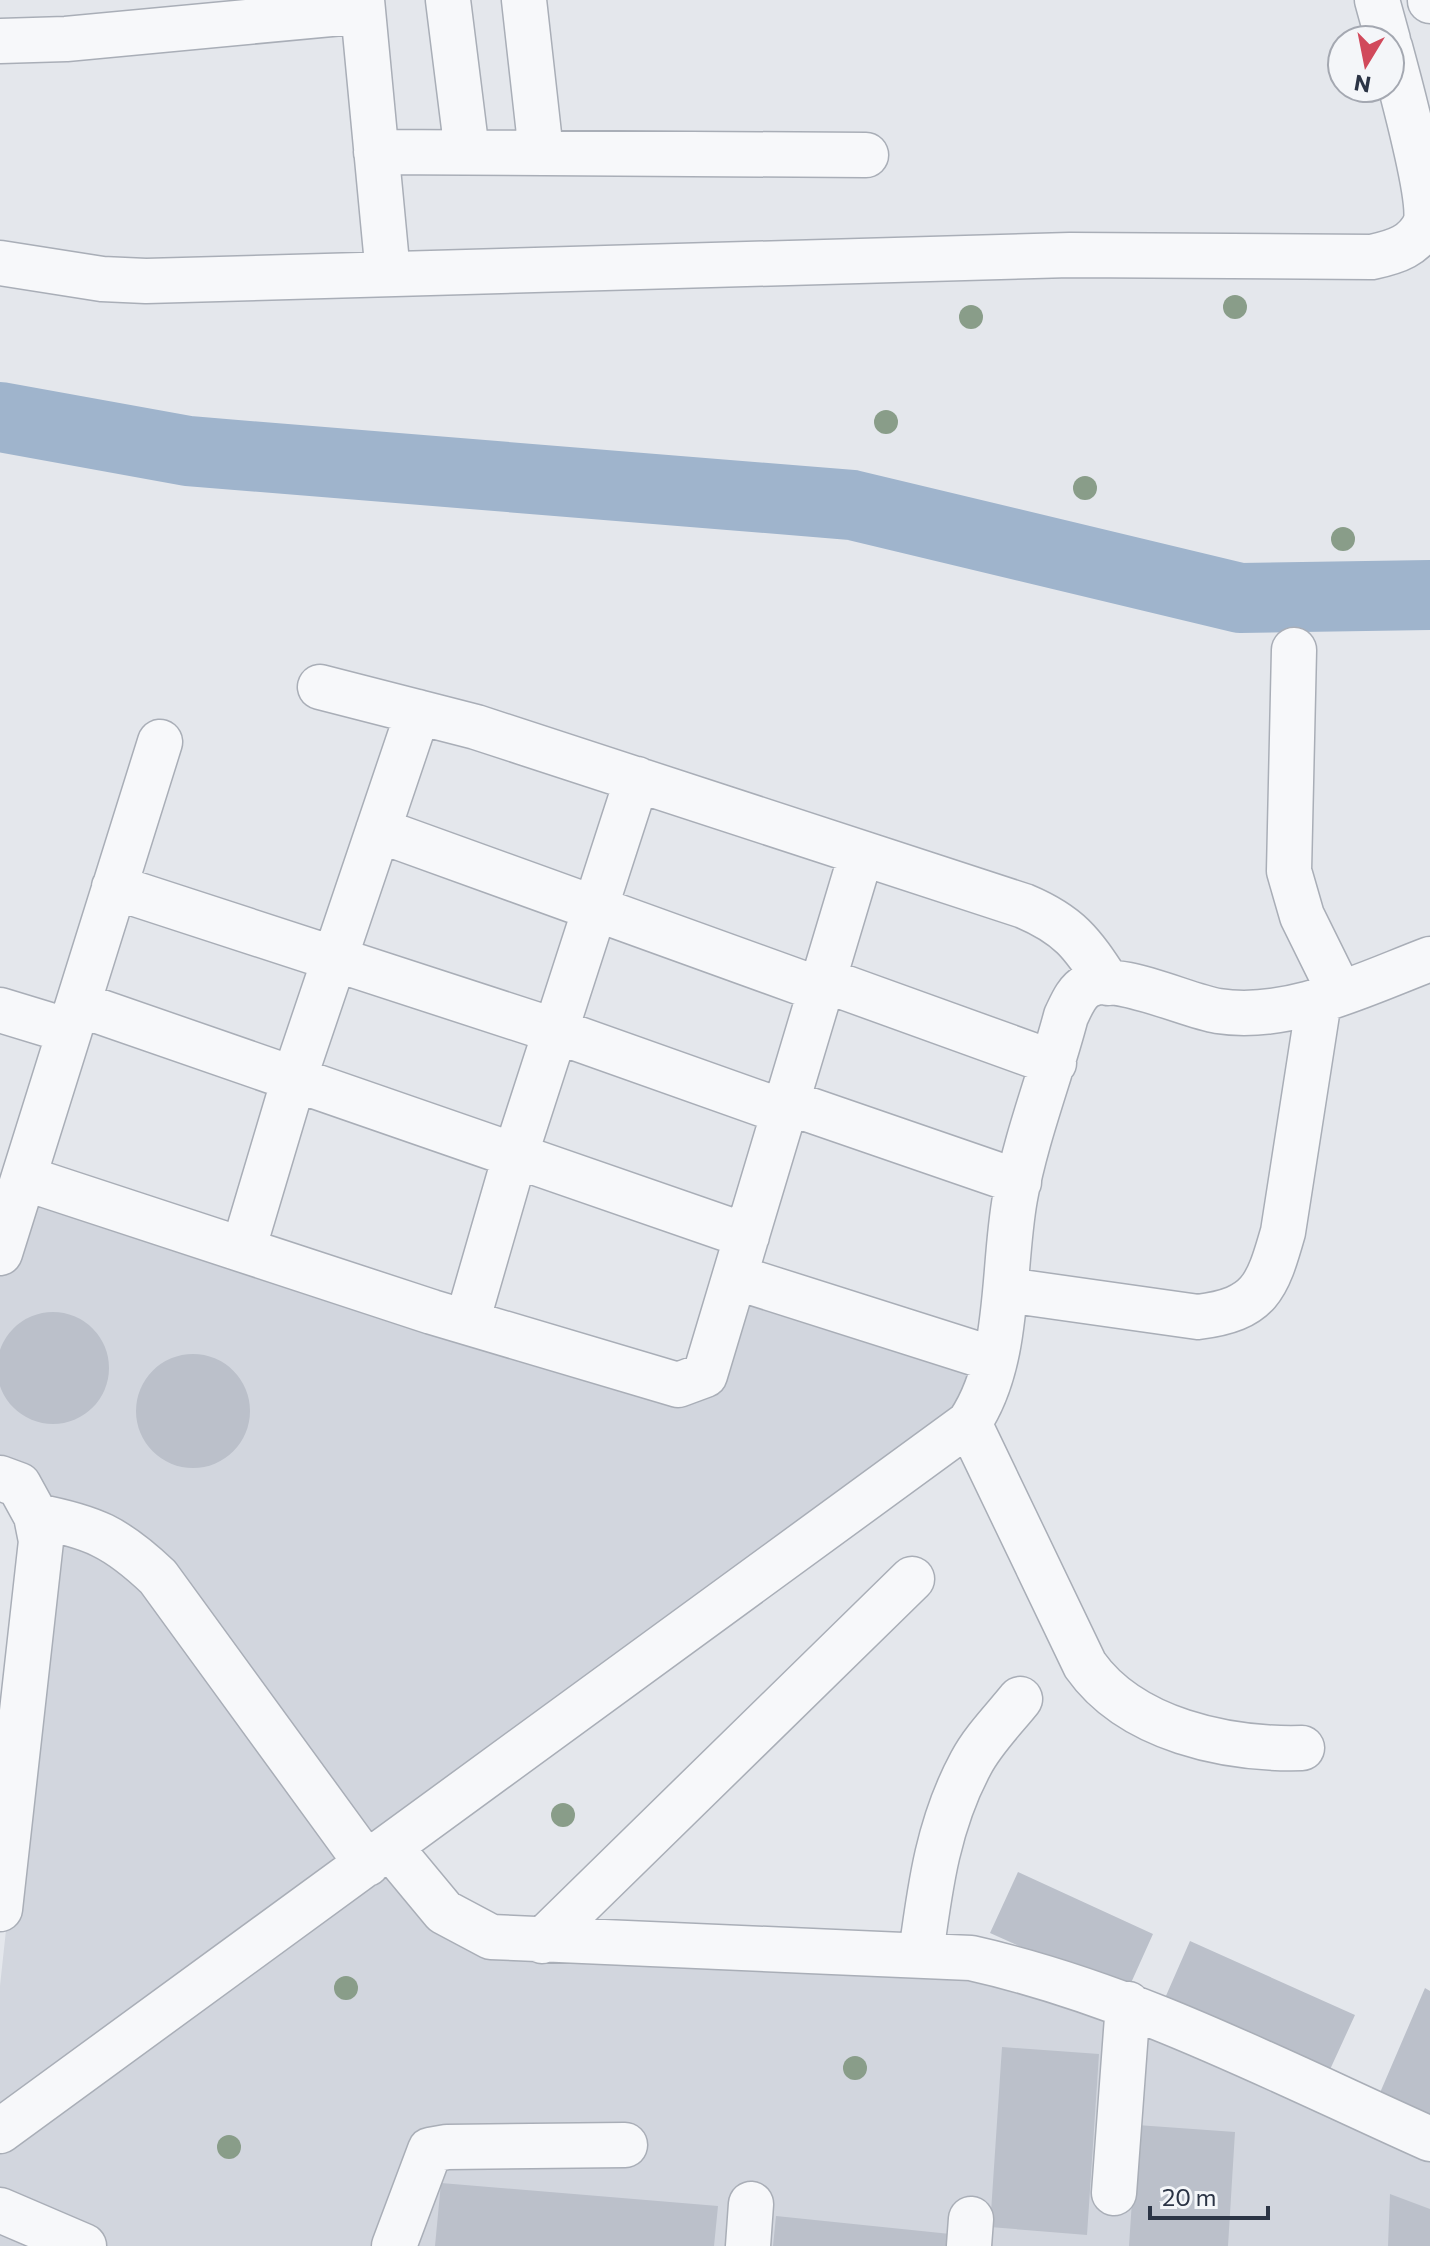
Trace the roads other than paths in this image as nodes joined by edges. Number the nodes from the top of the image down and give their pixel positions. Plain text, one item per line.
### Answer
1 (448, 0) edge
2 (524, 0) edge
3 (1377, 0) edge
4 (362, 6) edge
5 (1384, 24) edge
6 (0, 41) edge
7 (1405, 104) edge
8 (376, 152) junction
9 (467, 152) junction
10 (541, 152) junction
11 (866, 155) dead end
12 (0, 263) edge
13 (388, 274) junction
14 (1294, 650) dead end
15 (320, 687) dead end
16 (418, 712) junction
17 (160, 742) dead end
18 (637, 779) junction
19 (378, 830) junction
20 (861, 855) junction
21 (114, 887) junction
22 (596, 907) junction
23 (335, 958) junction
24 (1430, 959) edge
25 (1108, 983) junction
26 (822, 985) junction
27 (1329, 997) junction
28 (0, 1010) edge
29 (74, 1017) junction
30 (556, 1031) junction
31 (1054, 1063) junction
32 (294, 1079) junction
33 (786, 1107) junction
34 (515, 1156) junction
35 (24, 1178) junction
36 (1019, 1182) junction
37 (747, 1236) junction
38 (243, 1250) junction
39 (0, 1253) edge
40 (735, 1277) junction
41 (1007, 1290) junction
42 (467, 1322) junction
43 (993, 1359) junction
44 (969, 1423) junction
45 (0, 1478) edge
46 (36, 1516) junction
47 (912, 1579) dead end
48 (1020, 1699) dead end
49 (1302, 1748) dead end
50 (378, 1856) junction
51 (0, 1909) edge
52 (542, 1941) junction
53 (921, 1954) junction
54 (1128, 2004) junction
55 (0, 2131) edge
56 (1430, 2139) edge
57 (625, 2145) dead end
58 (1114, 2193) dead end
59 (0, 2210) edge
60 (84, 2246) edge
61 (394, 2246) edge

1 - 9 street
2 - 10 street
3 - 5 street
4 - 6 street
4 - 8 street
7 - 13 street
8 - 9 street
8 - 13 street
9 - 10 street
10 - 11 street
12 - 13 street
14 - 27 street
15 - 16 street
16 - 18 street
16 - 19 street
17 - 21 street
18 - 20 street
18 - 22 street
19 - 22 street
19 - 23 street
20 - 25 street
20 - 26 street
21 - 23 street
21 - 29 street
22 - 26 street
22 - 30 street
23 - 30 street
23 - 32 street
24 - 27 street
25 - 27 street
25 - 31 street
26 - 31 street
26 - 33 street
27 - 41 street
28 - 29 street
29 - 32 street
29 - 35 street
30 - 33 street
30 - 34 street
31 - 36 street
32 - 34 street
32 - 38 street
33 - 36 street
33 - 37 street
34 - 37 street
34 - 42 street
35 - 38 street
35 - 39 street
36 - 41 street
37 - 40 street
38 - 42 street
40 - 42 street
40 - 43 street
41 - 43 street
43 - 44 street
44 - 49 street
44 - 50 street
45 - 46 street
46 - 50 street
46 - 51 street
47 - 52 street
48 - 53 street
50 - 52 street
50 - 55 street
52 - 53 street
53 - 54 street
54 - 56 street
54 - 58 street
57 - 61 street
59 - 60 street

